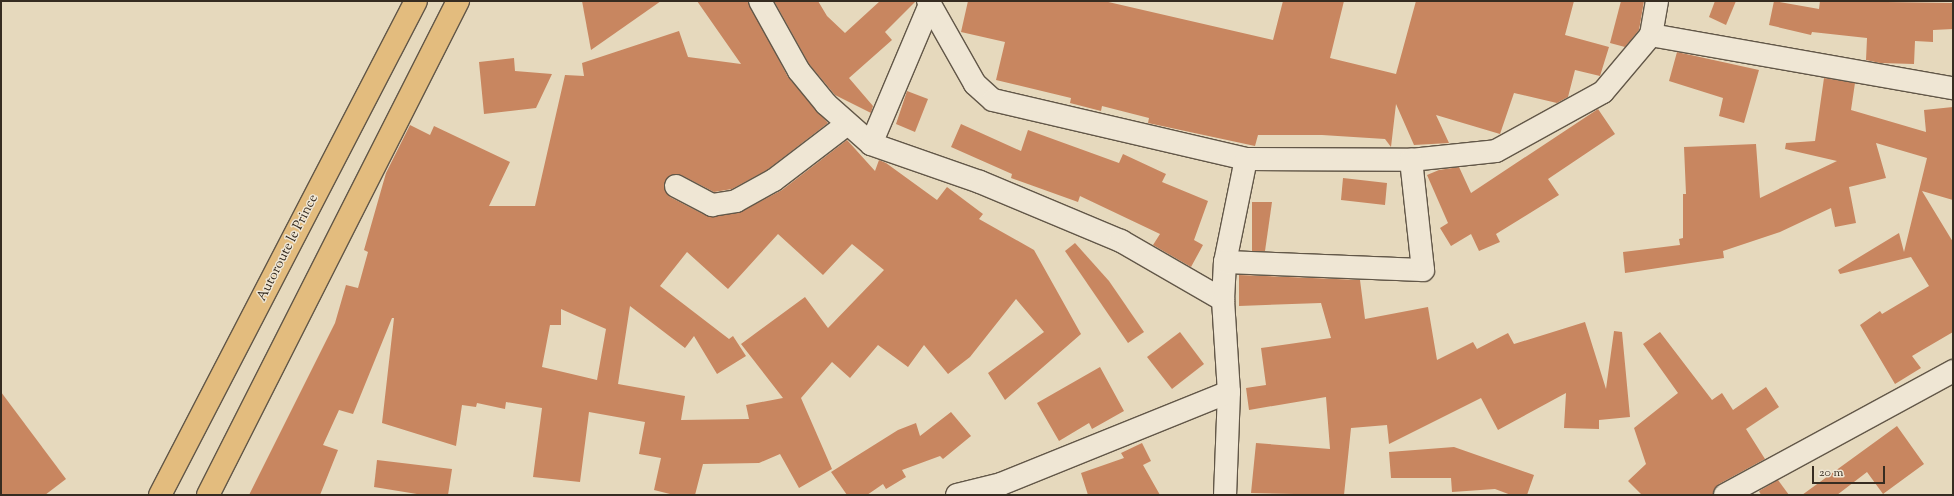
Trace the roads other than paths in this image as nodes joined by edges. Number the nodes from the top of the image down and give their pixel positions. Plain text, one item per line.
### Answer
1 (416, 1) edge
2 (458, 1) edge
3 (760, 1) edge
4 (1657, 1) edge
5 (929, 2) edge
6 (1651, 35) junction
7 (1953, 88) edge
8 (846, 125) junction
9 (871, 144) junction
10 (1246, 159) junction
11 (1410, 160) junction
12 (676, 186) dead end
13 (1225, 262) junction
14 (1223, 300) junction
15 (1953, 371) edge
16 (1229, 392) junction
17 (160, 495) edge
18 (208, 495) edge
19 (957, 495) edge
20 (1225, 495) edge
21 (1725, 495) edge

1 - 17 main road, Autoroute le Prince
2 - 18 main road
3 - 8 street
4 - 6 street
5 - 9 street
5 - 10 street
6 - 7 street
6 - 11 street
8 - 9 street
8 - 12 street
9 - 14 street
10 - 11 street
10 - 13 street
11 - 13 street
13 - 14 street
14 - 16 street
15 - 21 street
16 - 19 street
16 - 20 street

